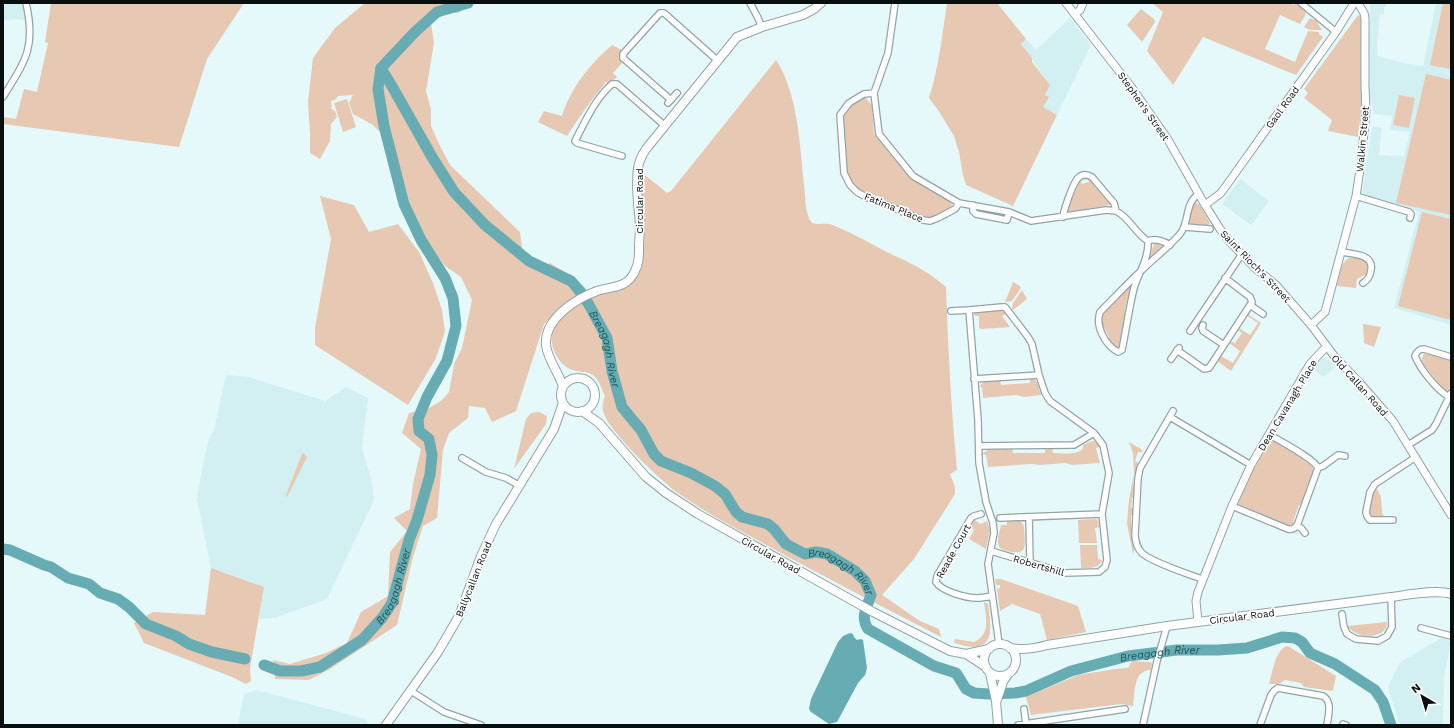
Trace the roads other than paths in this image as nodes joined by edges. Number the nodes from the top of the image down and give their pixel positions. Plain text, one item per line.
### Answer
1 (26, 3) edge
2 (750, 3) edge
3 (821, 3) edge
4 (895, 3) edge
5 (1066, 3) edge
6 (1083, 3) edge
7 (1301, 3) edge
8 (1354, 3) edge
9 (1358, 3) edge
10 (1075, 14) junction
11 (762, 27) junction
12 (1336, 32) junction
13 (717, 60) junction
14 (677, 93) dead end
15 (874, 93) junction
16 (3, 97) edge
17 (664, 125) junction
18 (622, 156) dead end
19 (1199, 194) junction
20 (1356, 196) junction
21 (959, 203) junction
22 (973, 205) junction
23 (1204, 205) junction
24 (1116, 211) junction
25 (1009, 212) junction
26 (1063, 217) junction
27 (1410, 218) dead end
28 (1185, 227) junction
29 (1210, 229) dead end
30 (1148, 241) junction
31 (1170, 245) junction
32 (1341, 252) junction
33 (1242, 254) junction
34 (1142, 270) junction
35 (1225, 278) junction
36 (1363, 284) dead end
37 (1250, 305) junction
38 (969, 310) junction
39 (951, 312) dead end
40 (1263, 314) dead end
41 (1203, 325) dead end
42 (1311, 326) junction
43 (1190, 331) dead end
44 (1224, 345) junction
45 (1326, 347) junction
46 (548, 357) junction
47 (1451, 357) edge
48 (1171, 359) dead end
49 (1039, 375) junction
50 (576, 378) junction
51 (974, 379) junction
52 (563, 387) junction
53 (1450, 395) edge
54 (594, 400) junction
55 (563, 403) junction
56 (572, 410) junction
57 (582, 411) junction
58 (599, 423) junction
59 (554, 429) junction
60 (1094, 433) junction
61 (1269, 434) junction
62 (1408, 445) junction
63 (979, 446) junction
64 (1345, 456) dead end
65 (1416, 457) junction
66 (462, 458) dead end
67 (1251, 465) junction
68 (1318, 468) junction
69 (520, 486) junction
70 (1232, 506) junction
71 (1451, 513) edge
72 (981, 514) dead end
73 (1102, 514) junction
74 (1029, 517) junction
75 (1000, 518) dead end
76 (1393, 520) dead end
77 (1297, 526) junction
78 (1305, 533) dead end
79 (991, 550) junction
80 (1030, 562) junction
81 (1202, 579) junction
82 (1451, 594) edge
83 (992, 596) junction
84 (1391, 597) junction
85 (1342, 614) dead end
86 (1198, 621) junction
87 (1167, 626) junction
88 (1421, 628) dead end
89 (1451, 636) edge
90 (999, 644) junction
91 (1010, 648) junction
92 (989, 649) junction
93 (1034, 649) junction
94 (966, 654) junction
95 (1015, 665) junction
96 (988, 670) junction
97 (1008, 674) junction
98 (412, 691) junction
99 (997, 699) junction
100 (1024, 709) dead end
101 (1125, 709) dead end
102 (1067, 718) junction
103 (1026, 724) junction
104 (386, 725) edge
105 (481, 725) edge
106 (998, 725) edge
107 (1018, 725) edge
108 (1068, 725) edge
109 (1143, 725) edge
110 (1260, 725) edge
111 (1327, 725) edge

1 - 16 street
2 - 11 street
3 - 11 main road
4 - 15 street
5 - 10 street, Stephen's Street
6 - 10 street
7 - 12 street
8 - 12 street, Gaol Road
9 - 20 street, Walkin Street
10 - 19 street, Stephen's Street
11 - 13 main road, Circular Road
12 - 23 street, Gaol Road
13 - 14 street
13 - 17 main road, Circular Road
15 - 21 street
15 - 21 street, Fatima Place
17 - 18 street
17 - 46 main road, Circular Road
19 - 23 street, Stephen's Street
19 - 28 street
20 - 27 street
20 - 32 street, Walkin Street
21 - 22 street
22 - 25 street
22 - 25 street
23 - 33 street, Saint Rioch's Street
24 - 26 street
24 - 26 street
24 - 30 street
25 - 26 street
28 - 29 street
28 - 31 street
30 - 31 street
30 - 34 street
31 - 34 street
32 - 36 street
32 - 42 street, Walkin Street
33 - 35 street
33 - 42 street, Saint Rioch's Street
34 - 34 street
35 - 37 street
35 - 43 street
37 - 40 street
37 - 44 street
38 - 39 street, Robertshill
38 - 49 street, Robertshill
38 - 51 street
41 - 44 street
42 - 45 street, Old Callan Road
44 - 48 street
45 - 61 street, Dean Cavanagh Place
45 - 62 street, Old Callan Road
46 - 50 main road, Circular Road
46 - 52 main road, Circular Road
47 - 53 street
49 - 51 street
49 - 60 street, Robertshill
50 - 52 main road
50 - 54 main road, Circular Road
51 - 63 street
52 - 55 main road, Circular Road
53 - 62 street
54 - 57 main road
54 - 58 main road, Circular Road
55 - 56 main road
55 - 59 main road, Ballycallan Road
56 - 57 main road, Circular Road
56 - 59 main road, Ballycallan Road
57 - 58 main road, Circular Road
58 - 94 main road, Circular Road
59 - 69 main road, Ballycallan Road
60 - 63 street
60 - 73 street, Robertshill
61 - 67 street, Dean Cavanagh Place
61 - 68 street
62 - 65 street, Old Callan Road
63 - 79 street
64 - 68 street
65 - 71 street, Old Callan Road
65 - 76 street
66 - 69 street
67 - 70 street, Dean Cavanagh Place
67 - 81 street
68 - 77 street
69 - 98 main road, Ballycallan Road
70 - 77 street
70 - 81 street, Dean Cavanagh Place
72 - 83 street, Reade Court
73 - 74 street
73 - 80 street, Robertshill
74 - 75 street
74 - 80 street
77 - 78 street
79 - 80 street, Robertshill
79 - 83 street
81 - 86 street, Dean Cavanagh Place
82 - 84 main road, Circular Road
83 - 90 street
84 - 85 street
84 - 86 main road, Circular Road
86 - 87 main road, Circular Road
87 - 93 main road, Circular Road
87 - 109 street
88 - 89 street
90 - 91 main road
90 - 92 main road
91 - 93 main road, Circular Road
91 - 95 main road
92 - 94 main road, Circular Road
92 - 96 main road
93 - 95 main road, Circular Road
94 - 96 main road, Circular Road
95 - 97 main road
96 - 97 main road
96 - 99 main road
97 - 99 main road
98 - 104 main road, Ballycallan Road
98 - 105 street
99 - 106 main road
100 - 103 street
101 - 102 street
102 - 103 street
102 - 108 street
103 - 107 street
110 - 111 street

